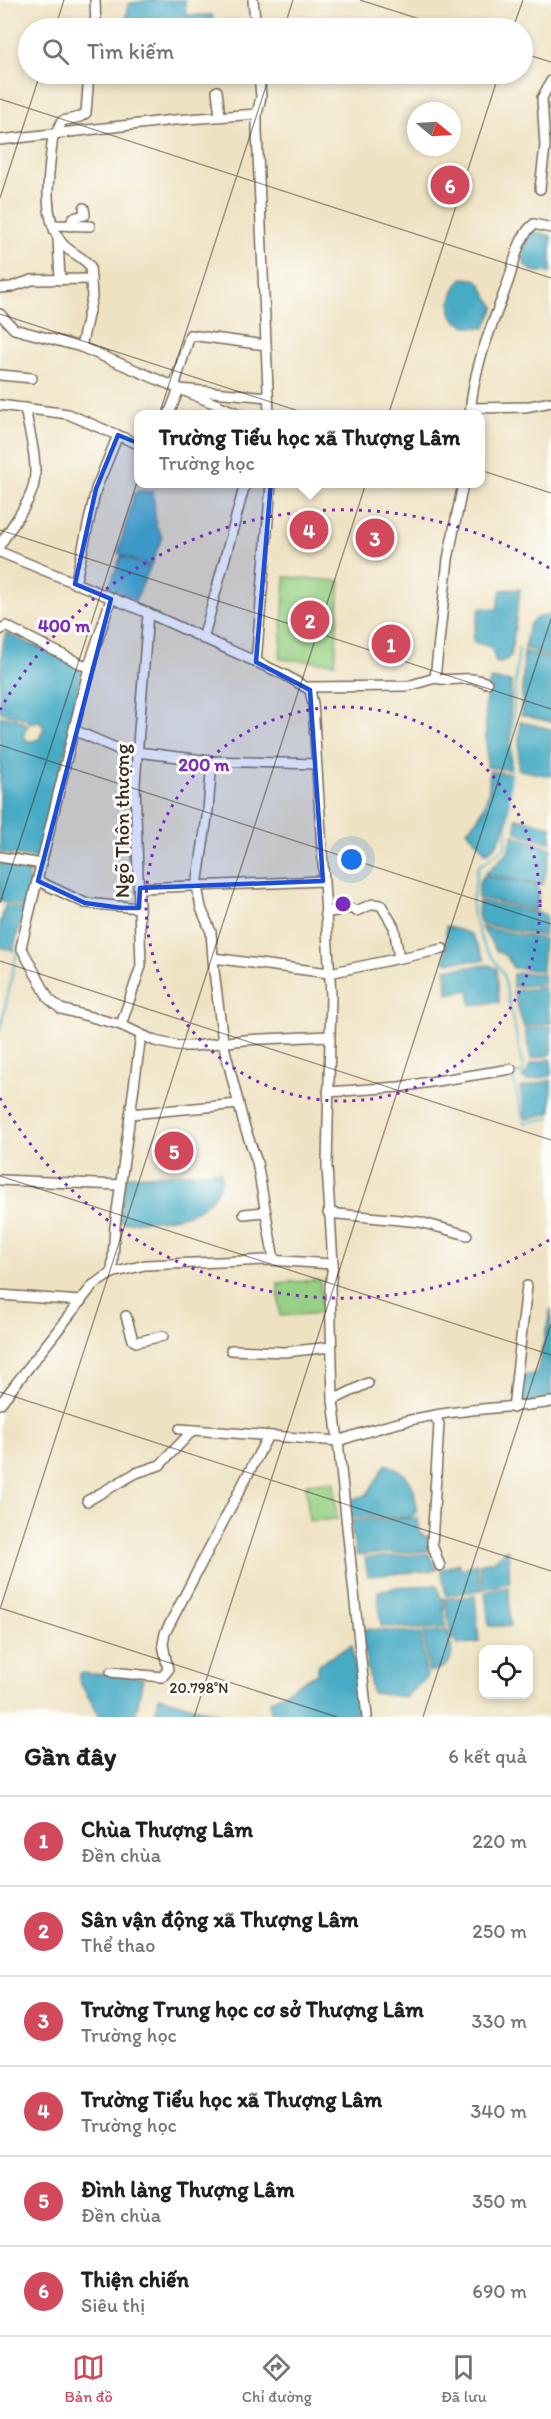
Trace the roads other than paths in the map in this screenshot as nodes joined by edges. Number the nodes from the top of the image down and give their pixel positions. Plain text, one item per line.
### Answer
1 (95, 0) edge
2 (254, 0) edge
3 (96, 18) edge
4 (255, 18) edge
5 (551, 81) edge
6 (88, 84) edge
7 (260, 84) edge
8 (217, 91) dead end
9 (257, 114) junction
10 (220, 116) junction
11 (54, 134) junction
12 (0, 140) edge
13 (540, 189) dead end
14 (84, 208) dead end
15 (54, 225) junction
16 (70, 226) junction
17 (90, 226) dead end
18 (551, 228) edge
19 (58, 238) junction
20 (91, 279) junction
21 (60, 280) junction
22 (0, 288) edge
23 (0, 314) edge
24 (266, 345) junction
25 (81, 347) junction
26 (0, 375) edge
27 (32, 378) dead end
28 (176, 388) junction
29 (268, 397) junction
30 (551, 402) edge
31 (0, 405) edge
32 (25, 408) junction
33 (170, 410) edge
34 (229, 410) edge
35 (269, 410) edge
36 (471, 410) edge
37 (484, 410) edge
38 (118, 435) junction
39 (134, 442) edge
40 (244, 488) edge
41 (271, 488) edge
42 (462, 488) edge
43 (0, 545) edge
44 (0, 552) edge
45 (75, 584) junction
46 (111, 599) junction
47 (148, 614) junction
48 (0, 630) edge
49 (203, 639) junction
50 (256, 662) junction
51 (89, 668) junction
52 (435, 678) junction
53 (487, 683) dead end
54 (306, 687) junction
55 (74, 730) junction
56 (137, 751) junction
57 (212, 760) junction
58 (316, 764) junction
59 (0, 857) edge
60 (42, 864) junction
61 (323, 880) junction
62 (38, 881) junction
63 (197, 886) junction
64 (140, 888) junction
65 (139, 908) junction
66 (325, 913) junction
67 (443, 948) dead end
68 (213, 958) junction
69 (399, 958) junction
70 (329, 973) junction
71 (121, 1025) junction
72 (141, 1035) junction
73 (329, 1036) junction
74 (223, 1042) junction
75 (511, 1069) dead end
76 (328, 1092) junction
77 (238, 1104) junction
78 (130, 1114) junction
79 (0, 1180) edge
80 (120, 1185) junction
81 (264, 1212) junction
82 (328, 1213) junction
83 (244, 1214) dead end
84 (467, 1235) dead end
85 (274, 1260) junction
86 (333, 1264) junction
87 (112, 1273) junction
88 (527, 1286) dead end
89 (0, 1295) edge
90 (81, 1301) junction
91 (126, 1316) dead end
92 (163, 1336) dead end
93 (331, 1347) junction
94 (231, 1350) dead end
95 (368, 1383) dead end
96 (333, 1400) junction
97 (551, 1402) edge
98 (0, 1404) edge
99 (513, 1408) junction
100 (435, 1417) junction
101 (180, 1429) dead end
102 (194, 1430) junction
103 (268, 1436) junction
104 (338, 1441) junction
105 (87, 1502) dead end
106 (440, 1566) dead end
107 (111, 1672) dead end
108 (367, 1717) edge

1 - 3 street
2 - 4 street
5 - 13 street
6 - 11 street
7 - 9 street
8 - 10 street
9 - 10 street
9 - 24 street
10 - 11 street
11 - 12 street
11 - 15 street
14 - 16 street
15 - 16 street
15 - 19 street
16 - 17 street
18 - 36 street
19 - 20 street
19 - 21 street
20 - 21 street
20 - 25 street
21 - 22 street
23 - 25 street
24 - 28 street
24 - 29 street
25 - 28 street
26 - 27 street
28 - 29 street
28 - 33 street
28 - 34 street
29 - 35 street
30 - 37 street
31 - 32 street
32 - 38 street
32 - 43 street
38 - 39 street
38 - 45 street
40 - 49 street
41 - 50 street
42 - 52 street
44 - 45 street
45 - 46 street
46 - 47 street
46 - 51 street
47 - 49 street
47 - 56 street, Ngõ Thôn thượng
48 - 51 street
49 - 50 street
50 - 54 street
51 - 55 street
52 - 53 street
52 - 54 street
54 - 58 street
55 - 56 street
55 - 60 street
56 - 57 street
56 - 64 street, Ngõ Thôn thượng
57 - 58 street
57 - 63 street
58 - 61 street
59 - 60 street
60 - 62 street
61 - 63 street
61 - 66 street
62 - 65 street
62 - 71 street
63 - 64 street
63 - 68 street
64 - 65 street, Ngõ Thôn thượng
65 - 71 street, Ngõ Thôn thượng
66 - 69 street
66 - 70 street
67 - 69 street
68 - 70 street
68 - 74 street
69 - 70 street
70 - 73 street
71 - 72 street
72 - 74 street
72 - 78 street
73 - 74 street
73 - 76 street
74 - 77 street
75 - 76 street
76 - 82 street
77 - 78 street
77 - 81 street
78 - 80 street
79 - 80 street
80 - 87 street
81 - 83 street
81 - 85 street
82 - 84 street
82 - 86 street
85 - 86 street
85 - 87 street
86 - 93 street
87 - 90 street
88 - 99 street
89 - 90 street
90 - 98 street
91 - 92 street
93 - 94 street
93 - 96 street
95 - 96 street
96 - 104 street
97 - 99 street
99 - 100 street
100 - 104 street
100 - 106 street
101 - 102 street
102 - 103 street
102 - 105 street
103 - 104 street
103 - 107 street
104 - 108 street

